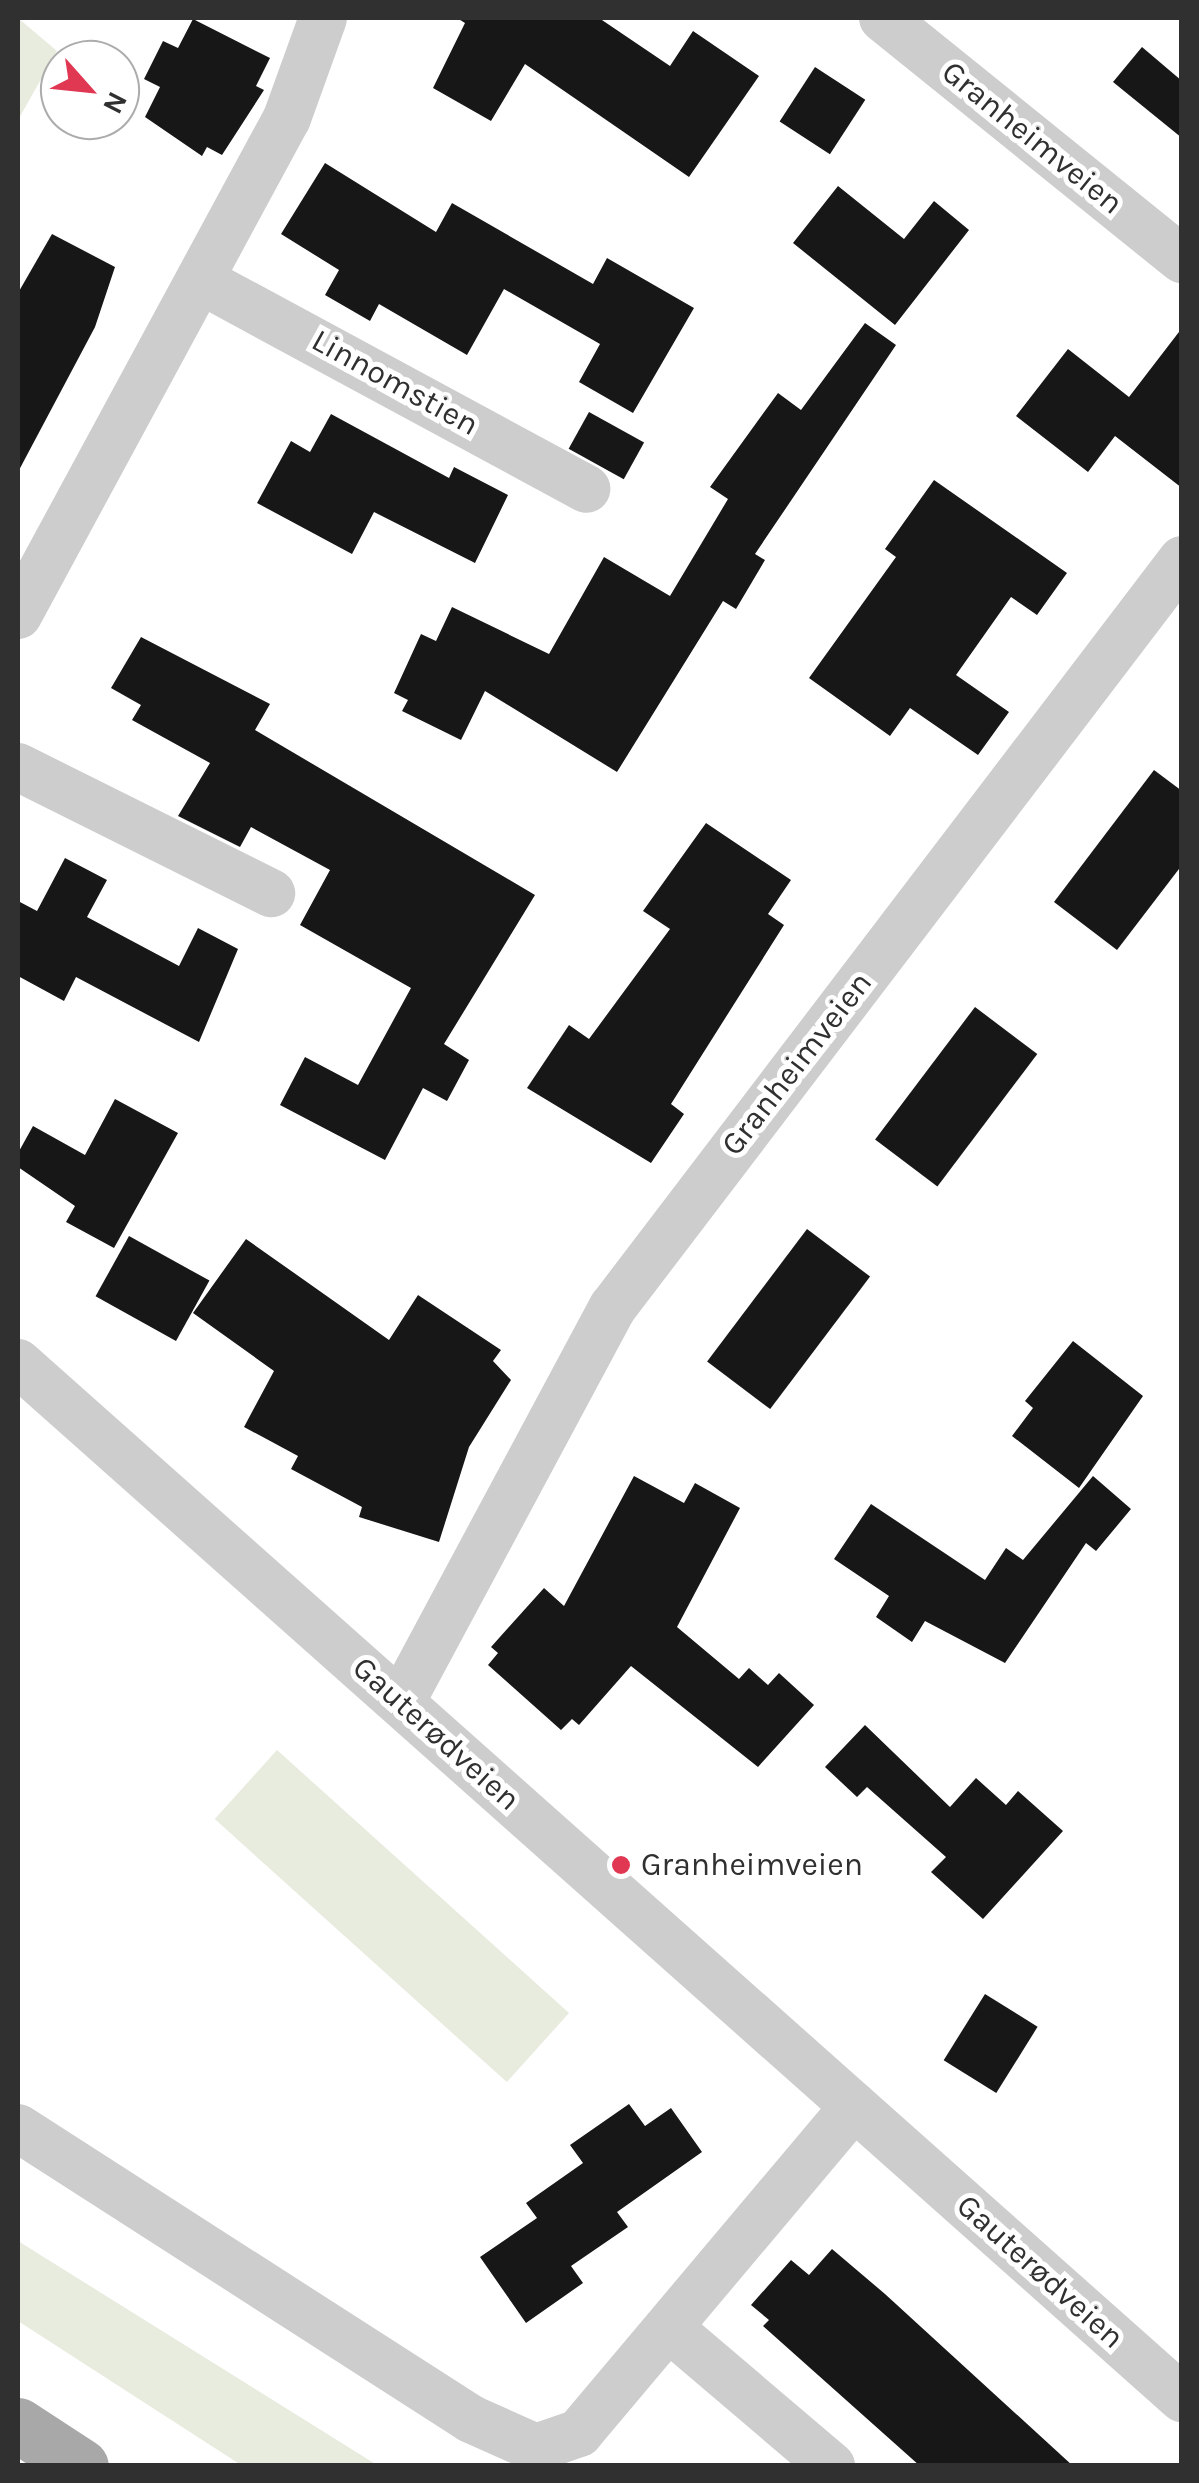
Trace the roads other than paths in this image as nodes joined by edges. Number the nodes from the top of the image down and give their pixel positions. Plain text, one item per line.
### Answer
1 (323, 18) edge
2 (883, 18) edge
3 (1182, 258) edge
4 (202, 281) junction
5 (586, 489) dead end
6 (1182, 560) edge
7 (18, 614) edge
8 (18, 767) edge
9 (271, 893) dead end
10 (18, 1363) edge
11 (401, 1702) junction
12 (854, 2106) junction
13 (18, 2128) edge
14 (670, 2328) junction
15 (1182, 2398) edge
16 (18, 2425) edge
17 (81, 2466) edge
18 (832, 2466) edge

1 - 4 street
2 - 3 street, Granheimveien
4 - 5 street, Linnomstien
4 - 7 street
6 - 11 street, Granheimveien
8 - 9 street
10 - 11 street, Gauterødveien
11 - 12 street, Gauterødveien
12 - 14 street
12 - 15 street, Gauterødveien
13 - 14 street
14 - 18 street
16 - 17 main road

